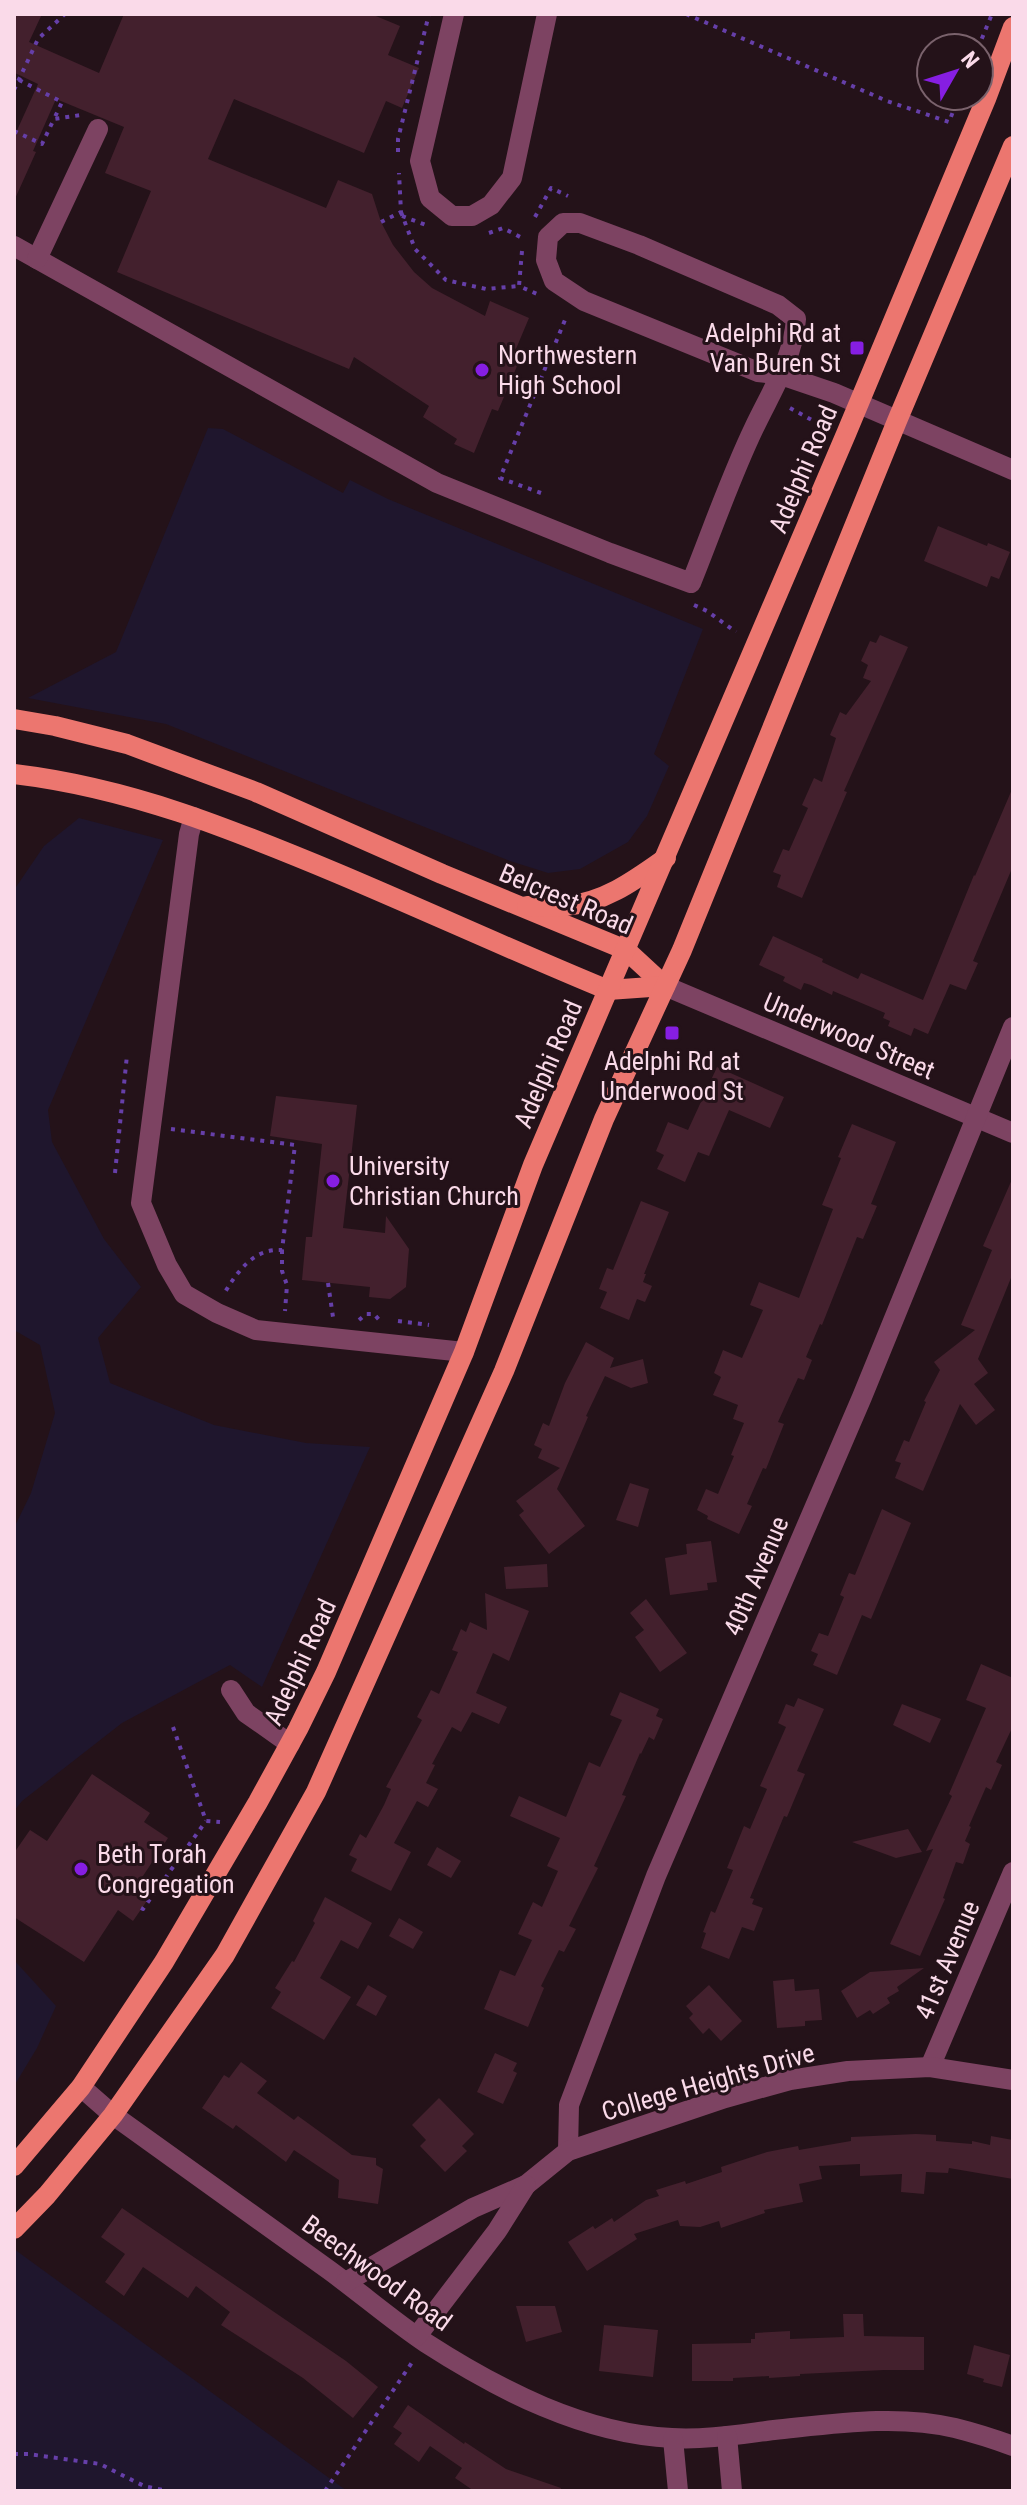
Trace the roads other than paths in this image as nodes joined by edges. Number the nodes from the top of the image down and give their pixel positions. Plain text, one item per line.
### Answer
1 (454, 14) edge
2 (547, 14) edge
3 (1013, 27) edge
4 (95, 124) road end
5 (1013, 146) edge
6 (14, 246) edge
7 (37, 259) junction
8 (781, 375) junction
9 (858, 405) junction
10 (897, 421) junction
11 (1013, 470) edge
12 (14, 719) edge
13 (14, 774) edge
14 (194, 817) junction
15 (666, 858) junction
16 (517, 906) junction
17 (626, 950) junction
18 (665, 986) junction
19 (608, 990) junction
20 (1013, 1027) edge
21 (976, 1118) junction
22 (1013, 1133) edge
23 (464, 1352) junction
24 (231, 1690) dead end
25 (290, 1744) junction
26 (1013, 1872) edge
27 (930, 2067) junction
28 (1013, 2080) edge
29 (81, 2087) junction
30 (113, 2115) junction
31 (568, 2151) junction
32 (14, 2166) edge
33 (526, 2185) junction
34 (14, 2229) edge
35 (346, 2282) junction
36 (417, 2336) junction
37 (727, 2436) junction
38 (673, 2439) junction
39 (1013, 2446) edge
40 (678, 2491) edge
41 (732, 2491) edge

1 - 2 street
3 - 9 main road, Adelphi Road
4 - 7 street
5 - 10 main road
6 - 7 street
7 - 8 street
8 - 8 street
8 - 9 street
9 - 10 street
9 - 15 main road, Adelphi Road
10 - 11 street
10 - 18 main road
12 - 16 main road, Belcrest Road
13 - 14 main road
14 - 19 main road
14 - 23 street
15 - 16 main road
15 - 17 main road, Adelphi Road
16 - 17 main road, Belcrest Road
17 - 18 main road, Belcrest Road
17 - 19 main road, Adelphi Road
18 - 19 main road
18 - 21 street, Underwood Street
18 - 30 main road
19 - 23 main road, Adelphi Road
20 - 21 street, 40th Avenue
21 - 22 street, Underwood Street
21 - 31 street, 40th Avenue
23 - 25 main road, Adelphi Road
24 - 25 street
25 - 29 main road, Adelphi Road
26 - 27 street, 41st Avenue
27 - 28 street, College Heights Drive
27 - 31 street, College Heights Drive
29 - 30 street, Beechwood Road
29 - 32 main road, Adelphi Road
30 - 34 main road
30 - 35 street, Beechwood Road
31 - 33 street, College Heights Drive
33 - 35 street, College Heights Drive
33 - 36 street, College Heights Drive
35 - 36 street, Beechwood Road
36 - 38 street, Beechwood Road
37 - 38 street, Beechwood Road
37 - 39 street, Beechwood Road
37 - 41 street
38 - 40 street

